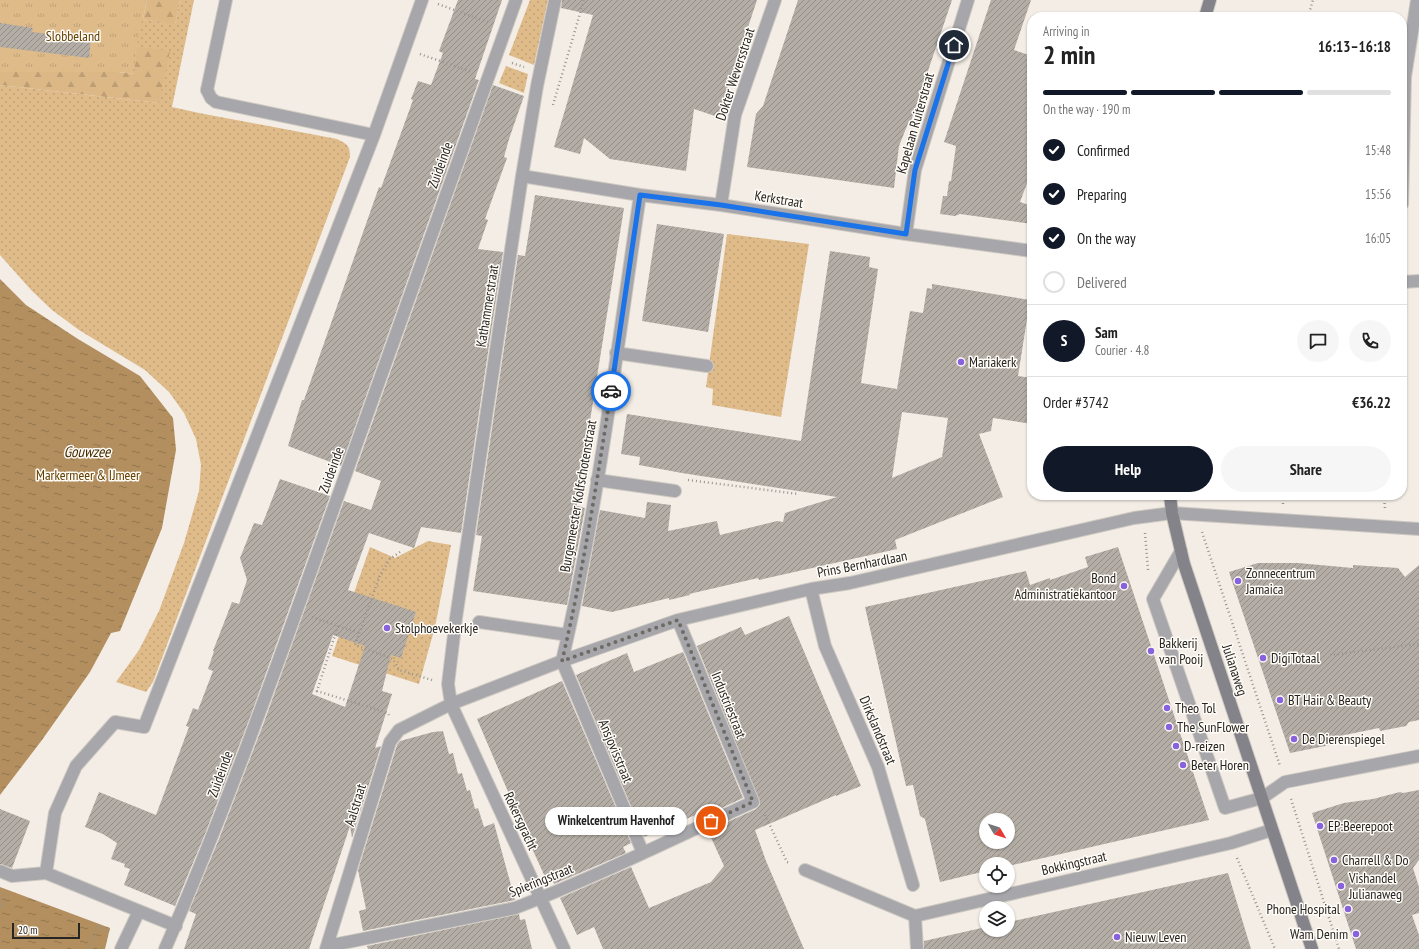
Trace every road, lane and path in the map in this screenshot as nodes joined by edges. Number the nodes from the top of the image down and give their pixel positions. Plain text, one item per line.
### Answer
1 (226, 0) edge
2 (516, 0) edge
3 (555, 0) edge
4 (584, 0) edge
5 (775, 0) edge
6 (968, 0) edge
7 (1210, 0) edge
8 (1313, 0) edge
9 (1417, 0) edge
10 (427, 1) edge
11 (1206, 12) edge
12 (1309, 12) edge
13 (481, 19) dead end
14 (405, 48) junction
15 (506, 61) dead end
16 (1407, 64) edge
17 (526, 68) dead end
18 (488, 78) junction
19 (553, 105) dead end
20 (374, 135) junction
21 (522, 176) junction
22 (640, 195) junction
23 (721, 205) junction
24 (906, 234) junction
25 (1027, 251) edge
26 (1419, 281) edge
27 (1407, 282) edge
28 (616, 353) junction
29 (707, 366) dead end
30 (597, 480) junction
31 (675, 491) joint
32 (799, 494) dead end
33 (1171, 500) edge
34 (1172, 513) junction
35 (1197, 515) junction
36 (1144, 517) junction
37 (1419, 529) edge
38 (1181, 551) junction
39 (400, 552) dead end
40 (811, 589) junction
41 (1153, 599) junction
42 (305, 614) dead end
43 (678, 620) junction
44 (479, 622) dead end
45 (338, 626) junction
46 (359, 633) junction
47 (568, 635) junction
48 (1419, 644) edge
49 (1330, 655) dead end
50 (562, 661) junction
51 (420, 677) dead end
52 (451, 704) junction
53 (399, 730) junction
54 (1419, 756) edge
55 (1285, 782) junction
56 (1262, 798) junction
57 (753, 802) junction
58 (1272, 830) junction
59 (1231, 843) junction
60 (642, 852) junction
61 (805, 870) joint
62 (0, 871) edge
63 (46, 873) junction
64 (12, 878) junction
65 (912, 885) dead end
66 (540, 898) junction
67 (0, 909) edge
68 (139, 911) junction
69 (915, 916) junction
70 (176, 926) junction
71 (122, 936) junction
72 (327, 947) edge
73 (165, 948) edge
74 (89, 949) edge
75 (122, 949) edge
76 (564, 949) edge
77 (916, 949) edge
78 (1276, 949) edge
79 (1312, 949) edge
80 (1339, 949) edge

1 - 20 street
2 - 18 street, Zuideinde
3 - 21 street, Kathammerstraat
4 - 19 path
5 - 23 street, Dokter Weversstraat
6 - 24 street, Kapelaan Ruiterstraat
7 - 11 main road
8 - 12 path
9 - 16 street
10 - 13 path
10 - 14 street
14 - 18 path
14 - 20 street
15 - 17 path
18 - 70 street, Zuideinde
20 - 63 street
21 - 22 street, Kerkstraat
21 - 52 street, Kathammerstraat
22 - 23 street, Kerkstraat
22 - 28 street, Burgemeester Kolfschotenstraat
23 - 24 street, Kerkstraat
24 - 25 street, Kerkstraat
26 - 27 street
28 - 29 street
28 - 30 street, Burgemeester Kolfschotenstraat
30 - 31 street
30 - 47 street, Burgemeester Kolfschotenstraat
31 - 32 path
33 - 34 main road, Julianaweg
34 - 35 street, Prins Bernhardlaan
34 - 36 street, Prins Bernhardlaan
34 - 38 main road, Julianaweg
35 - 37 street, Prins Bernhardlaan
35 - 55 path
36 - 40 street, Prins Bernhardlaan
36 - 41 path
38 - 41 street
38 - 56 main road, Julianaweg
39 - 46 path
40 - 43 street, Prins Bernhardlaan
40 - 65 street, Dirkslandstraat
41 - 56 street
42 - 45 path
43 - 50 street, Prins Bernhardlaan
43 - 57 street, Industriestraat
44 - 47 street
45 - 46 path
45 - 53 path
46 - 51 path
47 - 50 street, Burgemeester Kolfschotenstraat
48 - 49 path
50 - 52 street, Prins Bernhardlaan
50 - 60 street, Ansjovisstraat
52 - 53 street
52 - 66 street, Rokersgracht
53 - 72 street, Aalstraat
54 - 55 street
55 - 56 street
55 - 80 path
56 - 58 main road, Julianaweg
57 - 60 street, Spieringstraat
57 - 61 path
58 - 59 street, Bokkingstraat
58 - 79 main road, Julianaweg
59 - 69 street, Bokkingstraat
59 - 78 path
60 - 66 street, Spieringstraat
61 - 69 street
62 - 64 street
63 - 64 street
63 - 68 street
64 - 67 path
66 - 72 street, Spieringstraat
66 - 76 street, Rokersgracht
68 - 70 street
68 - 71 street
69 - 77 street
70 - 73 street, Zuideinde
71 - 74 path
71 - 75 street

